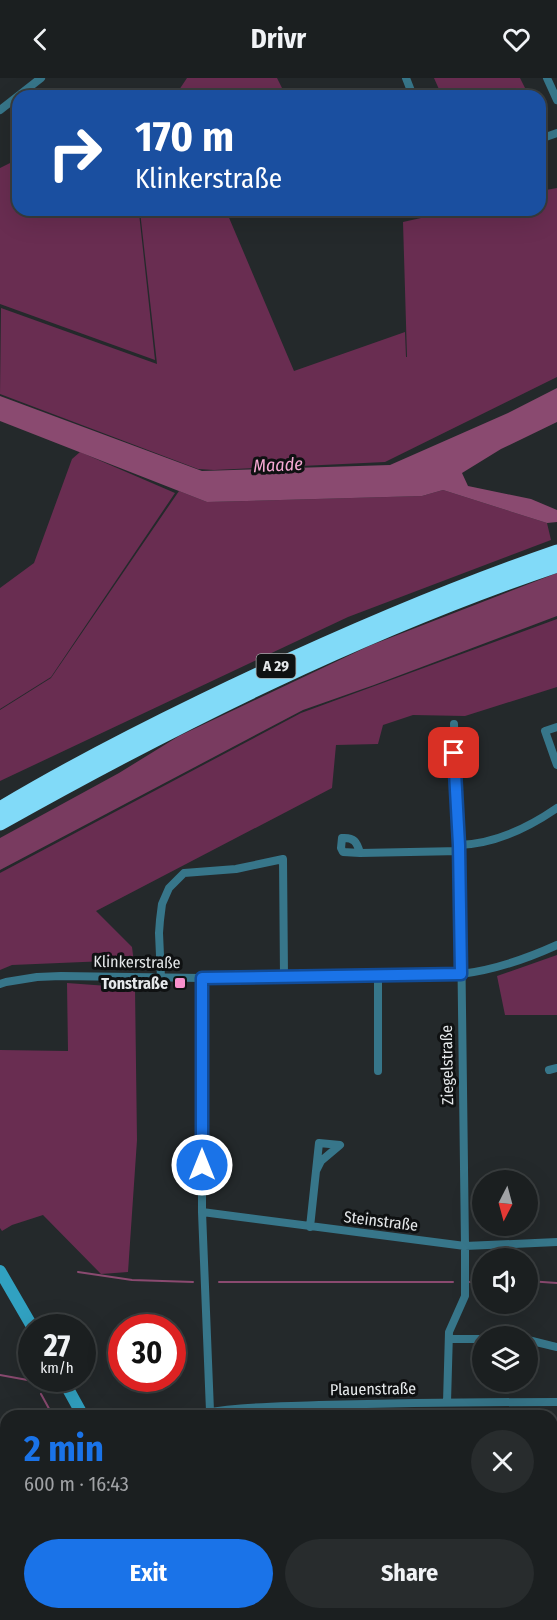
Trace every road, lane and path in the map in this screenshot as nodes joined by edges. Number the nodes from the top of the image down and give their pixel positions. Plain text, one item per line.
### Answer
1 (41, 78) edge
2 (547, 78) edge
3 (26, 90) edge
4 (557, 100) edge
5 (12, 101) edge
6 (0, 110) edge
7 (557, 552) edge
8 (557, 565) edge
9 (454, 724) dead end
10 (557, 727) edge
11 (557, 765) edge
12 (2, 807) edge
13 (557, 808) edge
14 (0, 823) edge
15 (460, 848) junction
16 (360, 853) dead end
17 (557, 945) edge
18 (461, 974) junction
19 (378, 976) junction
20 (284, 977) junction
21 (160, 978) junction
22 (202, 978) junction
23 (0, 984) edge
24 (378, 1071) dead end
25 (316, 1172) dead end
26 (202, 1212) junction
27 (310, 1227) junction
28 (557, 1242) edge
29 (465, 1246) junction
30 (0, 1271) edge
31 (25, 1314) edge
32 (449, 1339) junction
33 (472, 1339) edge
34 (538, 1342) edge
35 (557, 1347) edge
36 (70, 1392) edge
37 (447, 1402) junction
38 (557, 1402) edge
39 (80, 1410) edge
40 (210, 1410) edge
41 (223, 1410) edge

1 - 3 street
2 - 4 street
5 - 6 street
7 - 12 highway, A 29
8 - 14 highway, A 29
9 - 15 street, Ziegelstraße
10 - 11 street
13 - 15 street
15 - 16 street
15 - 18 street, Ziegelstraße
17 - 18 street, Klinkerstraße
18 - 19 street, Klinkerstraße
18 - 29 street, Ziegelstraße
19 - 20 street, Klinkerstraße
19 - 24 street
20 - 21 street
20 - 22 street, Klinkerstraße
21 - 22 street, Klinkerstraße
21 - 23 street, Klinkerstraße
22 - 26 street
25 - 27 street
26 - 27 street, Steinstraße
26 - 40 street
27 - 29 street, Steinstraße
28 - 29 street, Steinstraße
29 - 32 street, Ziegelstraße
30 - 31 main road
32 - 33 street
32 - 37 street, Ziegelstraße
34 - 35 street
36 - 39 main road
37 - 38 street, Plauenstraße
37 - 41 street, Plauenstraße

